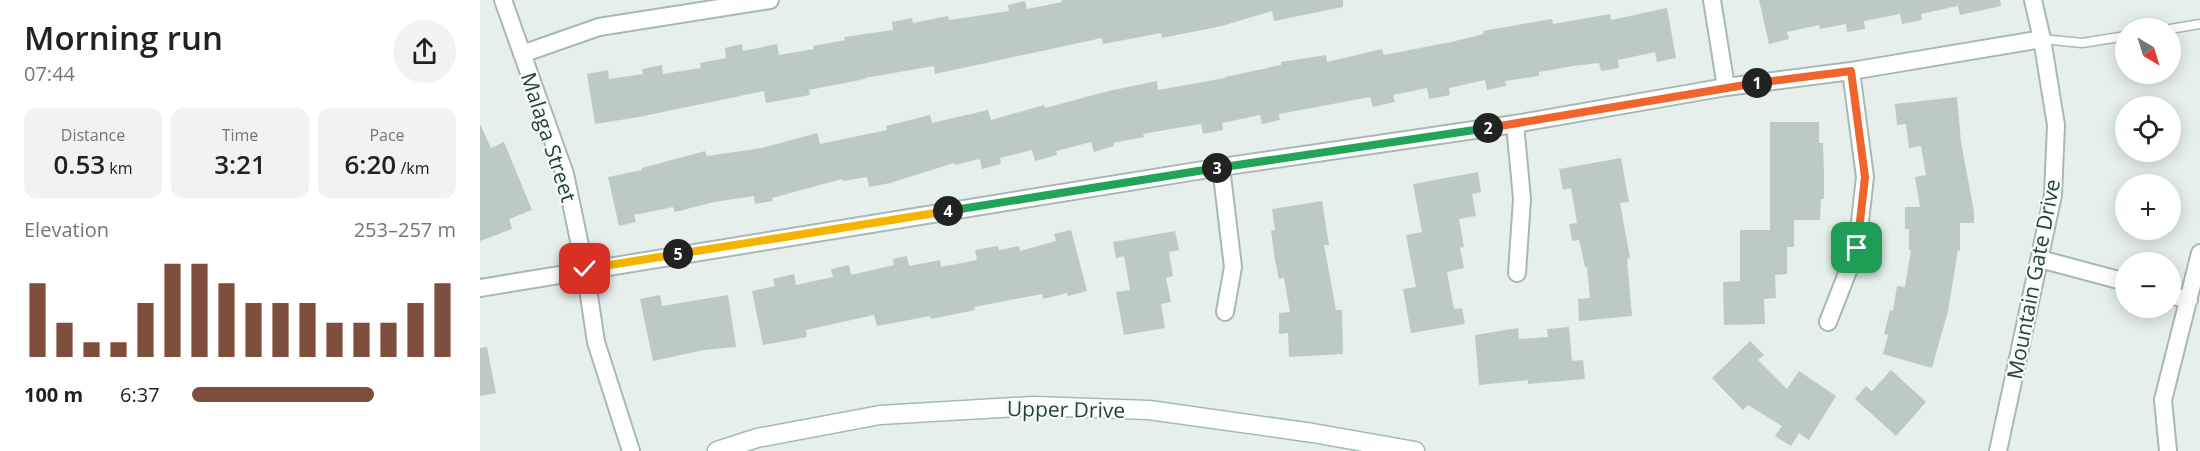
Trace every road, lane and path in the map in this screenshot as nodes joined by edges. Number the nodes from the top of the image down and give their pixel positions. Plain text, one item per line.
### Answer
1 (502, 0) edge
2 (770, 0) edge
3 (1712, 0) edge
4 (2033, 0) edge
5 (2200, 24) edge
6 (2181, 27) edge
7 (2115, 38) edge
8 (2042, 39) junction
9 (522, 54) junction
10 (1851, 71) junction
11 (1726, 87) junction
12 (1515, 124) junction
13 (1221, 167) junction
14 (2200, 253) edge
15 (2040, 259) junction
16 (585, 269) junction
17 (1517, 273) dead end
18 (2115, 279) edge
19 (480, 288) edge
20 (2181, 297) edge
21 (2189, 300) junction
22 (1225, 312) dead end
23 (1828, 322) dead end
24 (631, 451) edge
25 (717, 451) edge
26 (1415, 451) edge
27 (1998, 451) edge
28 (2168, 451) edge

1 - 9 street, Malaga Street
2 - 9 street
3 - 11 street
4 - 8 street, Mountain Gate Drive
5 - 6 lane
7 - 8 lane
8 - 10 street
8 - 15 street, Mountain Gate Drive
9 - 16 street, Malaga Street
10 - 11 street
10 - 23 street
11 - 12 street
12 - 13 street
12 - 17 street
13 - 16 street
13 - 22 street
14 - 21 street
15 - 18 street
15 - 27 street, Mountain Gate Drive
16 - 19 street
16 - 24 street, Malaga Street
20 - 21 street
21 - 28 street
25 - 26 main road, Upper Drive

